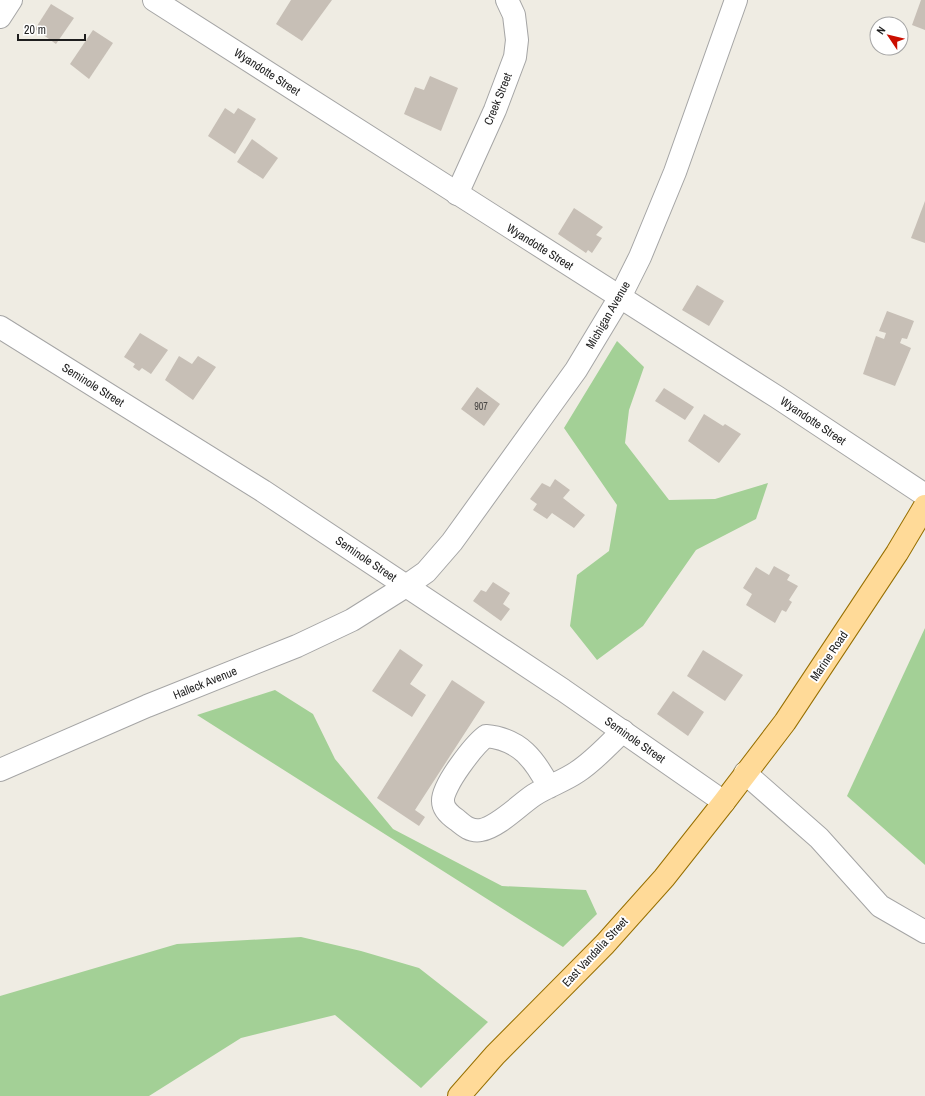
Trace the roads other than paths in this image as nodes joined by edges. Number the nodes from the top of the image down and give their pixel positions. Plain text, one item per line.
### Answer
1 (11, 0) edge
2 (154, 0) edge
3 (507, 0) edge
4 (736, 0) edge
5 (0, 17) edge
6 (457, 194) junction
7 (620, 298) junction
8 (0, 327) edge
9 (925, 496) edge
10 (925, 506) edge
11 (406, 586) junction
12 (623, 731) junction
13 (0, 770) edge
14 (745, 773) junction
15 (549, 787) junction
16 (724, 802) junction
17 (925, 932) edge
18 (459, 1096) edge

1 - 5 street
2 - 6 street, Wyandotte Street
3 - 6 street, Creek Street
4 - 7 street, Michigan Avenue
6 - 7 street, Wyandotte Street
7 - 9 street, Wyandotte Street
7 - 11 street, Michigan Avenue
8 - 11 street, Seminole Street
10 - 14 main road, Marine Road
11 - 12 street, Seminole Street
11 - 13 street, Halleck Avenue
12 - 15 street
12 - 16 street, Seminole Street
14 - 16 main road, Marine Road
14 - 17 street
15 - 15 street
16 - 18 main road, East Vandalia Street

